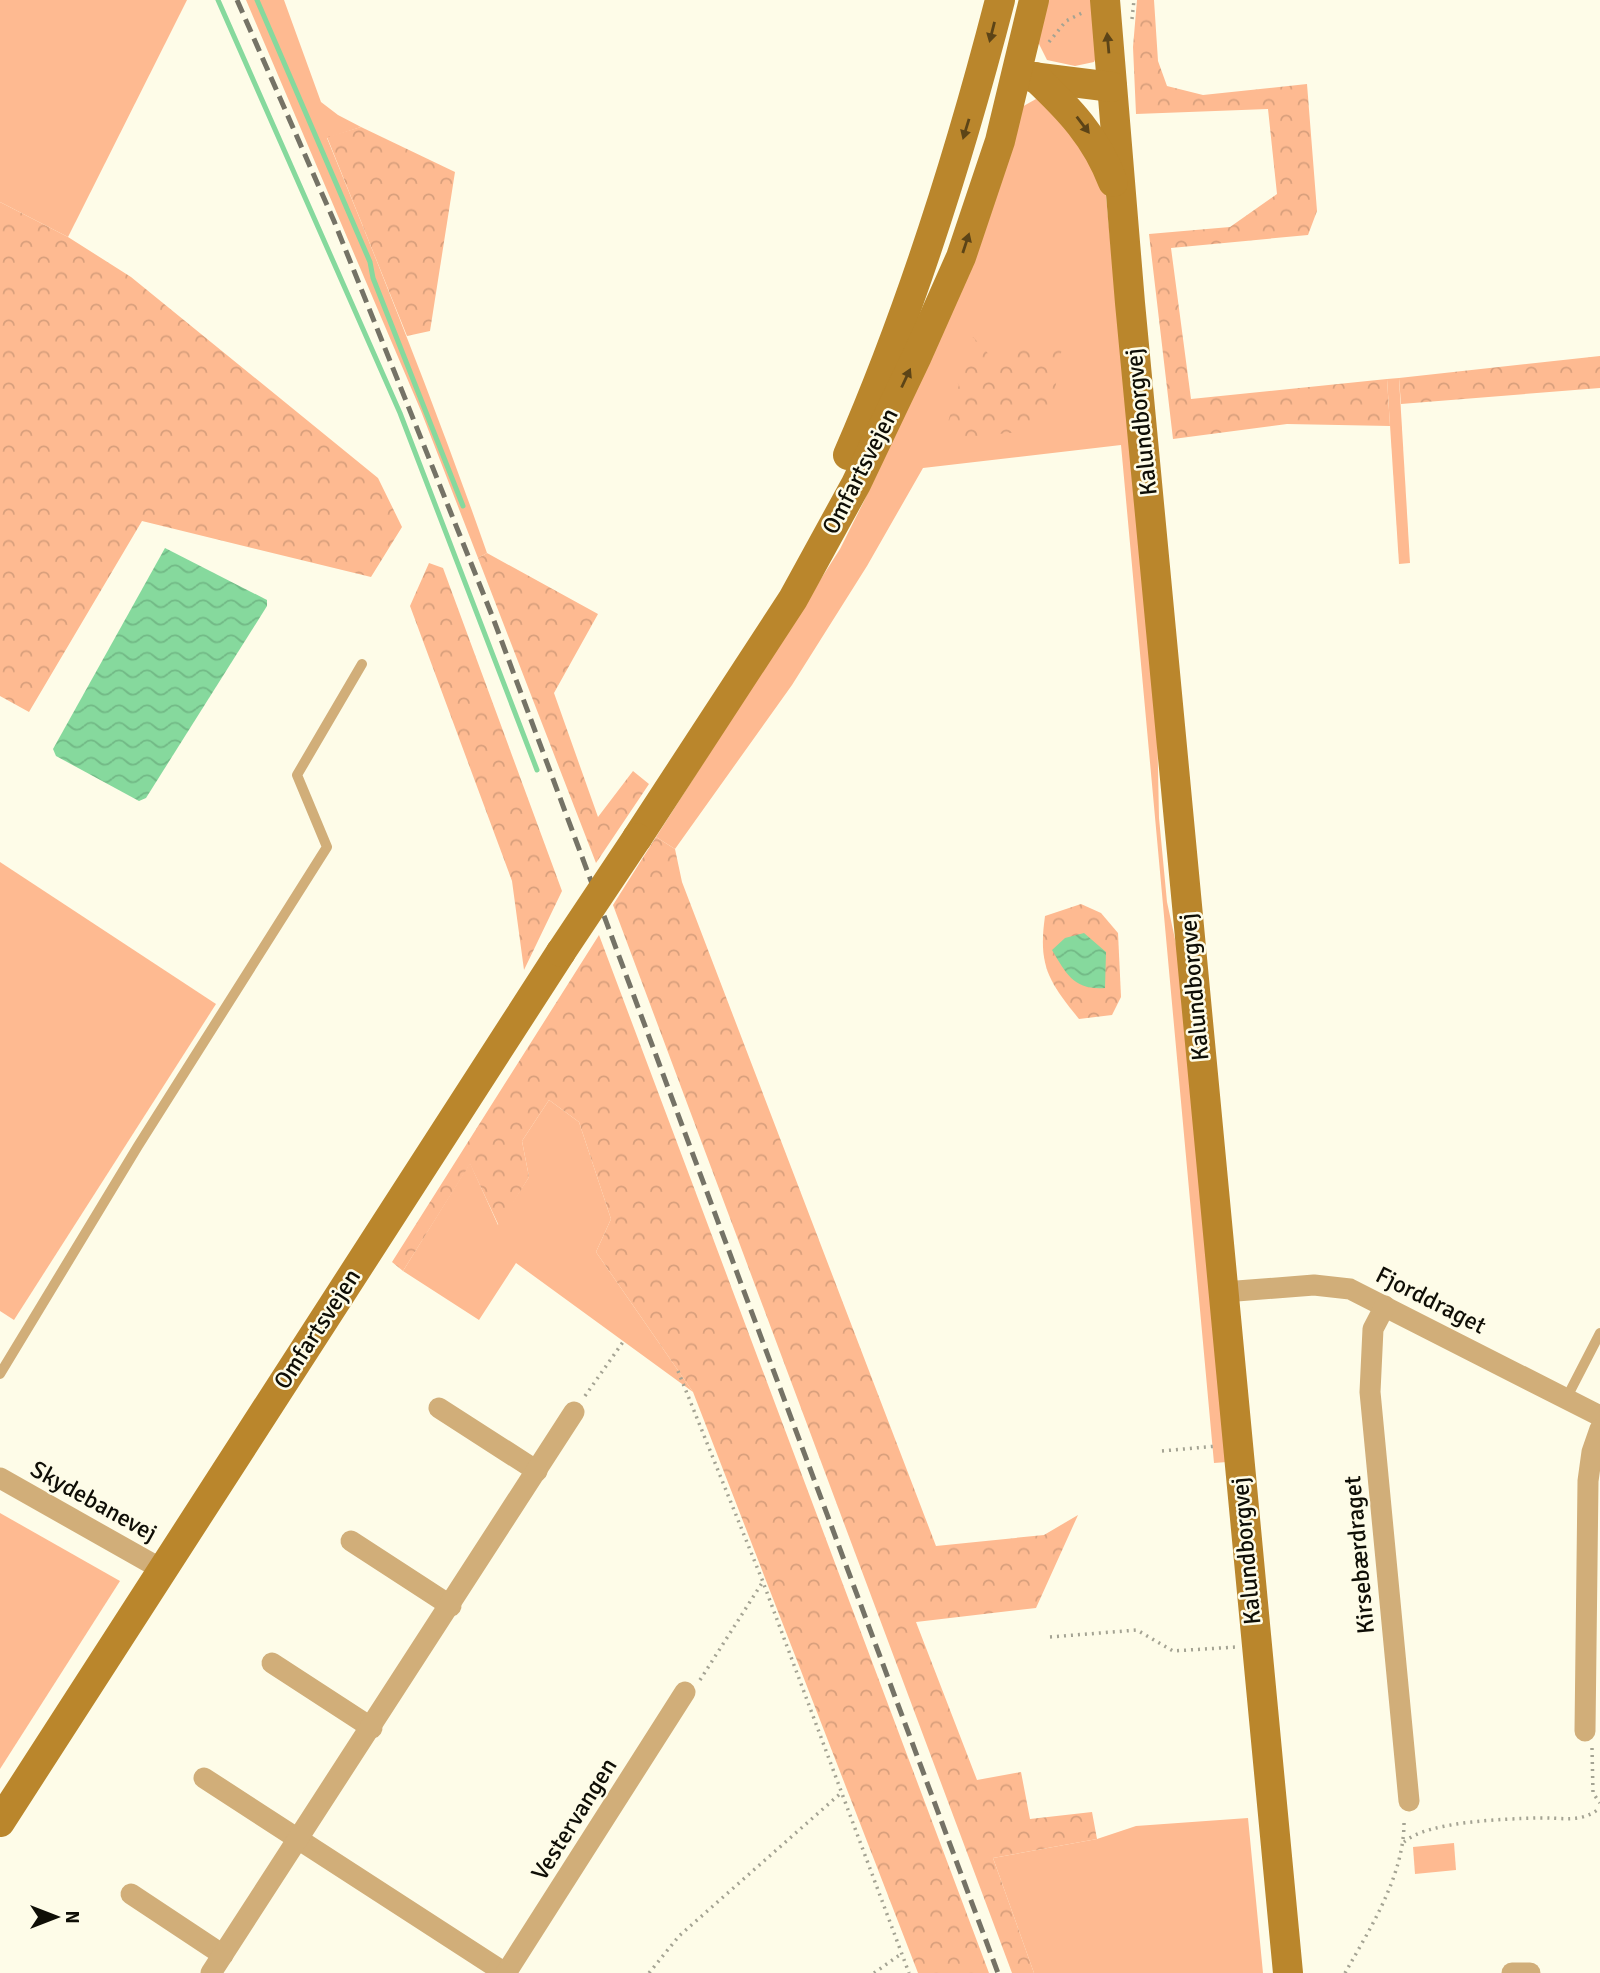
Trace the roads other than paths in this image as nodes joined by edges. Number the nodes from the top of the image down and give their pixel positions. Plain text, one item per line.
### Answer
1 (1000, 0) edge
2 (1034, 0) edge
3 (1105, 0) edge
4 (984, 63) junction
5 (1026, 75) junction
6 (1112, 87) junction
7 (1122, 204) junction
8 (362, 664) dead end
9 (637, 838) junction
10 (1224, 1292) junction
11 (1385, 1306) junction
12 (1600, 1333) edge
13 (0, 1374) edge
14 (1566, 1399) junction
15 (439, 1408) dead end
16 (574, 1412) road end
17 (1600, 1416) edge
18 (1600, 1429) edge
19 (537, 1471) junction
20 (0, 1478) edge
21 (351, 1541) dead end
22 (163, 1570) junction
23 (451, 1606) junction
24 (272, 1663) dead end
25 (685, 1692) road end
26 (372, 1728) junction
27 (1586, 1731) road end
28 (204, 1778) dead end
29 (1409, 1801) road end
30 (0, 1822) edge
31 (299, 1840) junction
32 (131, 1894) dead end
33 (223, 1955) junction
34 (211, 1973) edge
35 (505, 1973) edge
36 (1288, 1973) edge
37 (1512, 1973) edge
38 (1530, 1973) edge

1 -> 4 main road
2 - 5 main road
6 -> 3 main road, Kalundborgvej
4 - 5 main road
4 -> 9 main road, Omfartsvejen
5 - 6 main road
5 -> 7 main road
9 -> 5 main road, Omfartsvejen
6 - 7 main road, Kalundborgvej
7 - 10 main road, Kalundborgvej
8 - 13 lane
9 - 22 main road, Omfartsvejen, bridge
10 - 11 street, Fjorddraget
10 - 36 main road, Kalundborgvej
11 - 14 street, Fjorddraget
11 - 29 street, Kirsebærdraget
12 - 14 lane
14 - 17 street, Fjorddraget
15 - 19 street
16 - 19 street
18 - 27 street
19 - 23 street
20 - 22 street, Skydebanevej
21 - 23 street
22 - 30 main road, Omfartsvejen
23 - 26 street
24 - 26 street
25 - 35 street, Vestervangen
26 - 31 street
28 - 31 street, Vestervangen
31 - 33 street
31 - 35 street, Vestervangen
32 - 33 street
33 - 34 street
37 - 38 street

